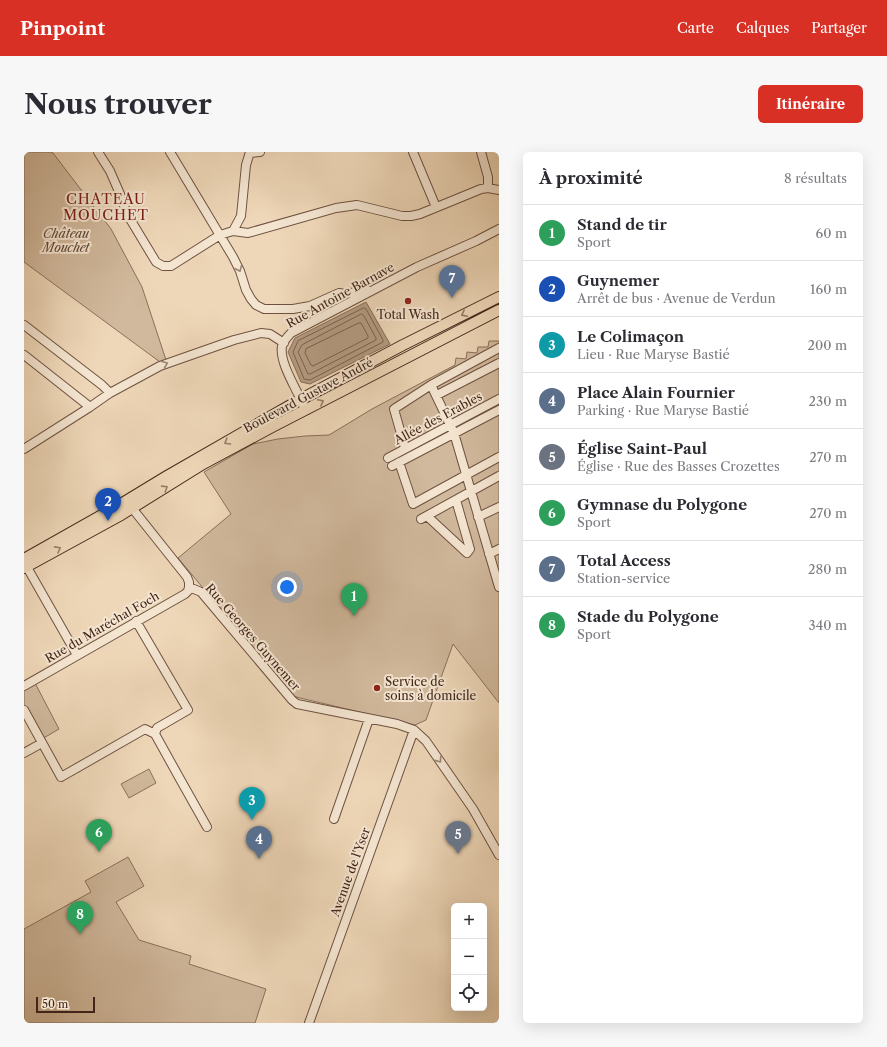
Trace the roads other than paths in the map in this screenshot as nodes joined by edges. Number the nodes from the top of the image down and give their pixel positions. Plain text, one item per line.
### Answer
1 (98, 152) edge
2 (170, 152) edge
3 (260, 152) edge
4 (413, 152) edge
5 (481, 152) edge
6 (250, 153) edge
7 (488, 188) junction
8 (499, 190) edge
9 (436, 207) junction
10 (499, 229) edge
11 (233, 231) junction
12 (220, 235) junction
13 (376, 288) junction
14 (499, 296) edge
15 (499, 310) edge
16 (24, 325) edge
17 (284, 343) junction
18 (496, 350) edge
19 (24, 355) edge
20 (499, 363) edge
21 (431, 385) junction
22 (110, 393) junction
23 (437, 395) junction
24 (499, 399) edge
25 (301, 401) junction
26 (90, 407) junction
27 (499, 410) edge
28 (450, 425) junction
29 (274, 426) junction
30 (454, 433) junction
31 (24, 448) edge
32 (405, 448) junction
33 (499, 457) edge
34 (388, 458) dead end
35 (196, 464) junction
36 (466, 476) junction
37 (499, 476) edge
38 (143, 491) junction
39 (471, 491) junction
40 (456, 500) junction
41 (499, 507) edge
42 (132, 508) junction
43 (478, 517) junction
44 (499, 549) edge
45 (490, 554) junction
46 (25, 564) edge
47 (189, 587) junction
48 (499, 587) edge
49 (136, 621) junction
50 (77, 655) junction
51 (24, 686) edge
52 (24, 710) edge
53 (369, 719) junction
54 (414, 730) junction
55 (155, 734) junction
56 (42, 743) junction
57 (24, 753) edge
58 (334, 819) dead end
59 (207, 826) dead end
60 (499, 855) edge
61 (309, 1023) edge

1 - 12 street
2 - 12 street
3 - 6 street
4 - 9 street
5 - 7 street
6 - 11 street
7 - 8 street
7 - 9 street
9 - 11 street
10 - 13 street, Rue Antoine Barnave
11 - 12 street
12 -> 13 street
13 - 17 street, Rue Antoine Barnave
14 -> 25 main road, Boulevard Gustave André
29 -> 15 main road, Boulevard Gustave André
16 - 22 street
22 -> 17 street, Rue Antoine Barnave
17 - 25 street
18 - 20 street
18 - 21 street
19 - 26 street
20 - 23 street
21 - 23 street
21 - 32 street
22 - 26 street, Rue Antoine Barnave
23 - 28 street
24 - 28 street, Allée des Erables
25 - 29 street
25 -> 35 main road, Boulevard Gustave André
26 - 31 street, Rue Antoine Barnave
27 - 30 street
28 - 30 street
28 - 32 street, Allée des Erables
29 - 35 main road, Boulevard Gustave André
30 - 36 street
30 - 36 street
32 - 34 street, Allée des Erables
33 - 36 street
35 - 38 main road, Boulevard Gustave André
42 -> 35 main road, Boulevard Gustave André
36 - 39 street
37 - 39 street
38 - 42 street
38 - 46 main road, Boulevard Gustave André
39 - 40 street
39 - 43 street
40 - 40 street
41 - 43 street
46 -> 42 main road, Boulevard Gustave André
42 - 47 street, Rue Georges Guynemer
43 - 45 street
44 - 45 street
45 - 48 street
46 - 50 street
47 - 49 street, Rue du Maréchal Foch
47 - 53 street, Rue Georges Guynemer
49 - 50 street, Rue du Maréchal Foch
49 - 55 street
50 - 51 street, Rue du Maréchal Foch
52 - 56 street
53 - 54 street, Rue Georges Guynemer
53 - 58 street
54 -> 60 street
54 - 61 street, Avenue de l'Yser
55 - 56 street
55 - 59 street
56 - 57 street

